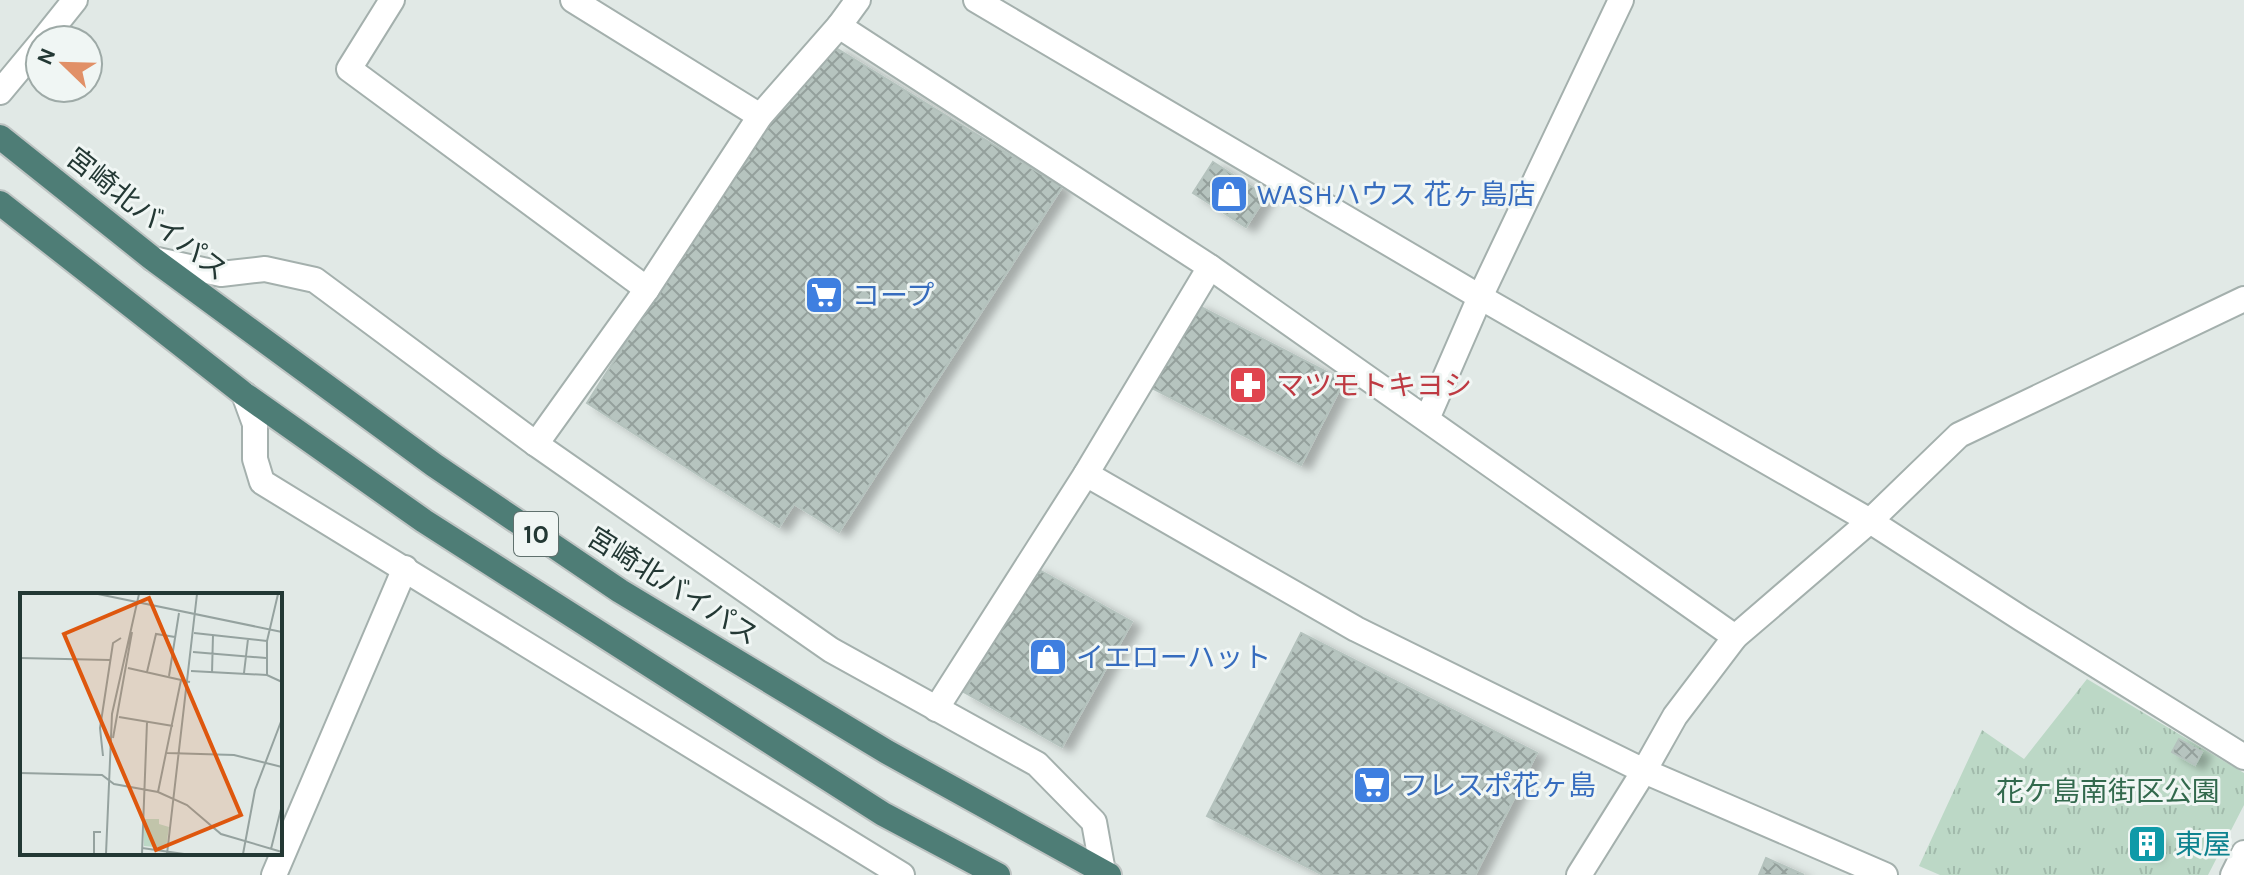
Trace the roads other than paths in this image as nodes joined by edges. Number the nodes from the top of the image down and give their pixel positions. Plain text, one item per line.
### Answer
1 (75, 0) edge
2 (392, 0) edge
3 (573, 0) edge
4 (858, 0) edge
5 (976, 0) edge
6 (1621, 0) edge
7 (56, 24) edge
8 (839, 26) junction
9 (24, 63) edge
10 (0, 92) edge
11 (760, 116) junction
12 (0, 137) edge
13 (0, 203) edge
14 (153, 259) junction
15 (1210, 267) junction
16 (647, 289) junction
17 (1480, 297) junction
18 (2244, 299) edge
19 (244, 394) junction
20 (1427, 419) junction
21 (536, 444) junction
22 (1086, 474) junction
23 (1870, 521) junction
24 (405, 568) junction
25 (1735, 637) junction
26 (936, 709) junction
27 (2244, 757) edge
28 (1644, 771) junction
29 (2244, 853) edge
30 (1106, 873) edge
31 (274, 875) edge
32 (902, 875) edge
33 (998, 875) edge
34 (1579, 875) edge
35 (1885, 875) edge
36 (2233, 875) edge

1 - 7 street
2 - 16 street
3 - 11 street
4 - 8 street
5 - 17 street
6 - 17 street
8 - 11 street
8 - 15 street
9 - 10 street
11 - 16 street
12 - 14 highway, 宮崎北バイパス / 10
13 - 19 highway, 10
14 - 21 street
14 - 30 highway, 宮崎北バイパス / 10
15 - 20 street
15 - 22 street
16 - 21 street
17 - 20 street
17 - 23 street
18 - 23 street
19 - 24 street
19 - 33 highway, 10
20 - 25 street
21 - 26 street
22 - 26 street
22 - 28 street
23 - 25 street
23 - 27 street
24 - 31 street
24 - 32 street
25 - 28 street
26 - 30 street
28 - 34 street
28 - 35 street
29 - 36 street

